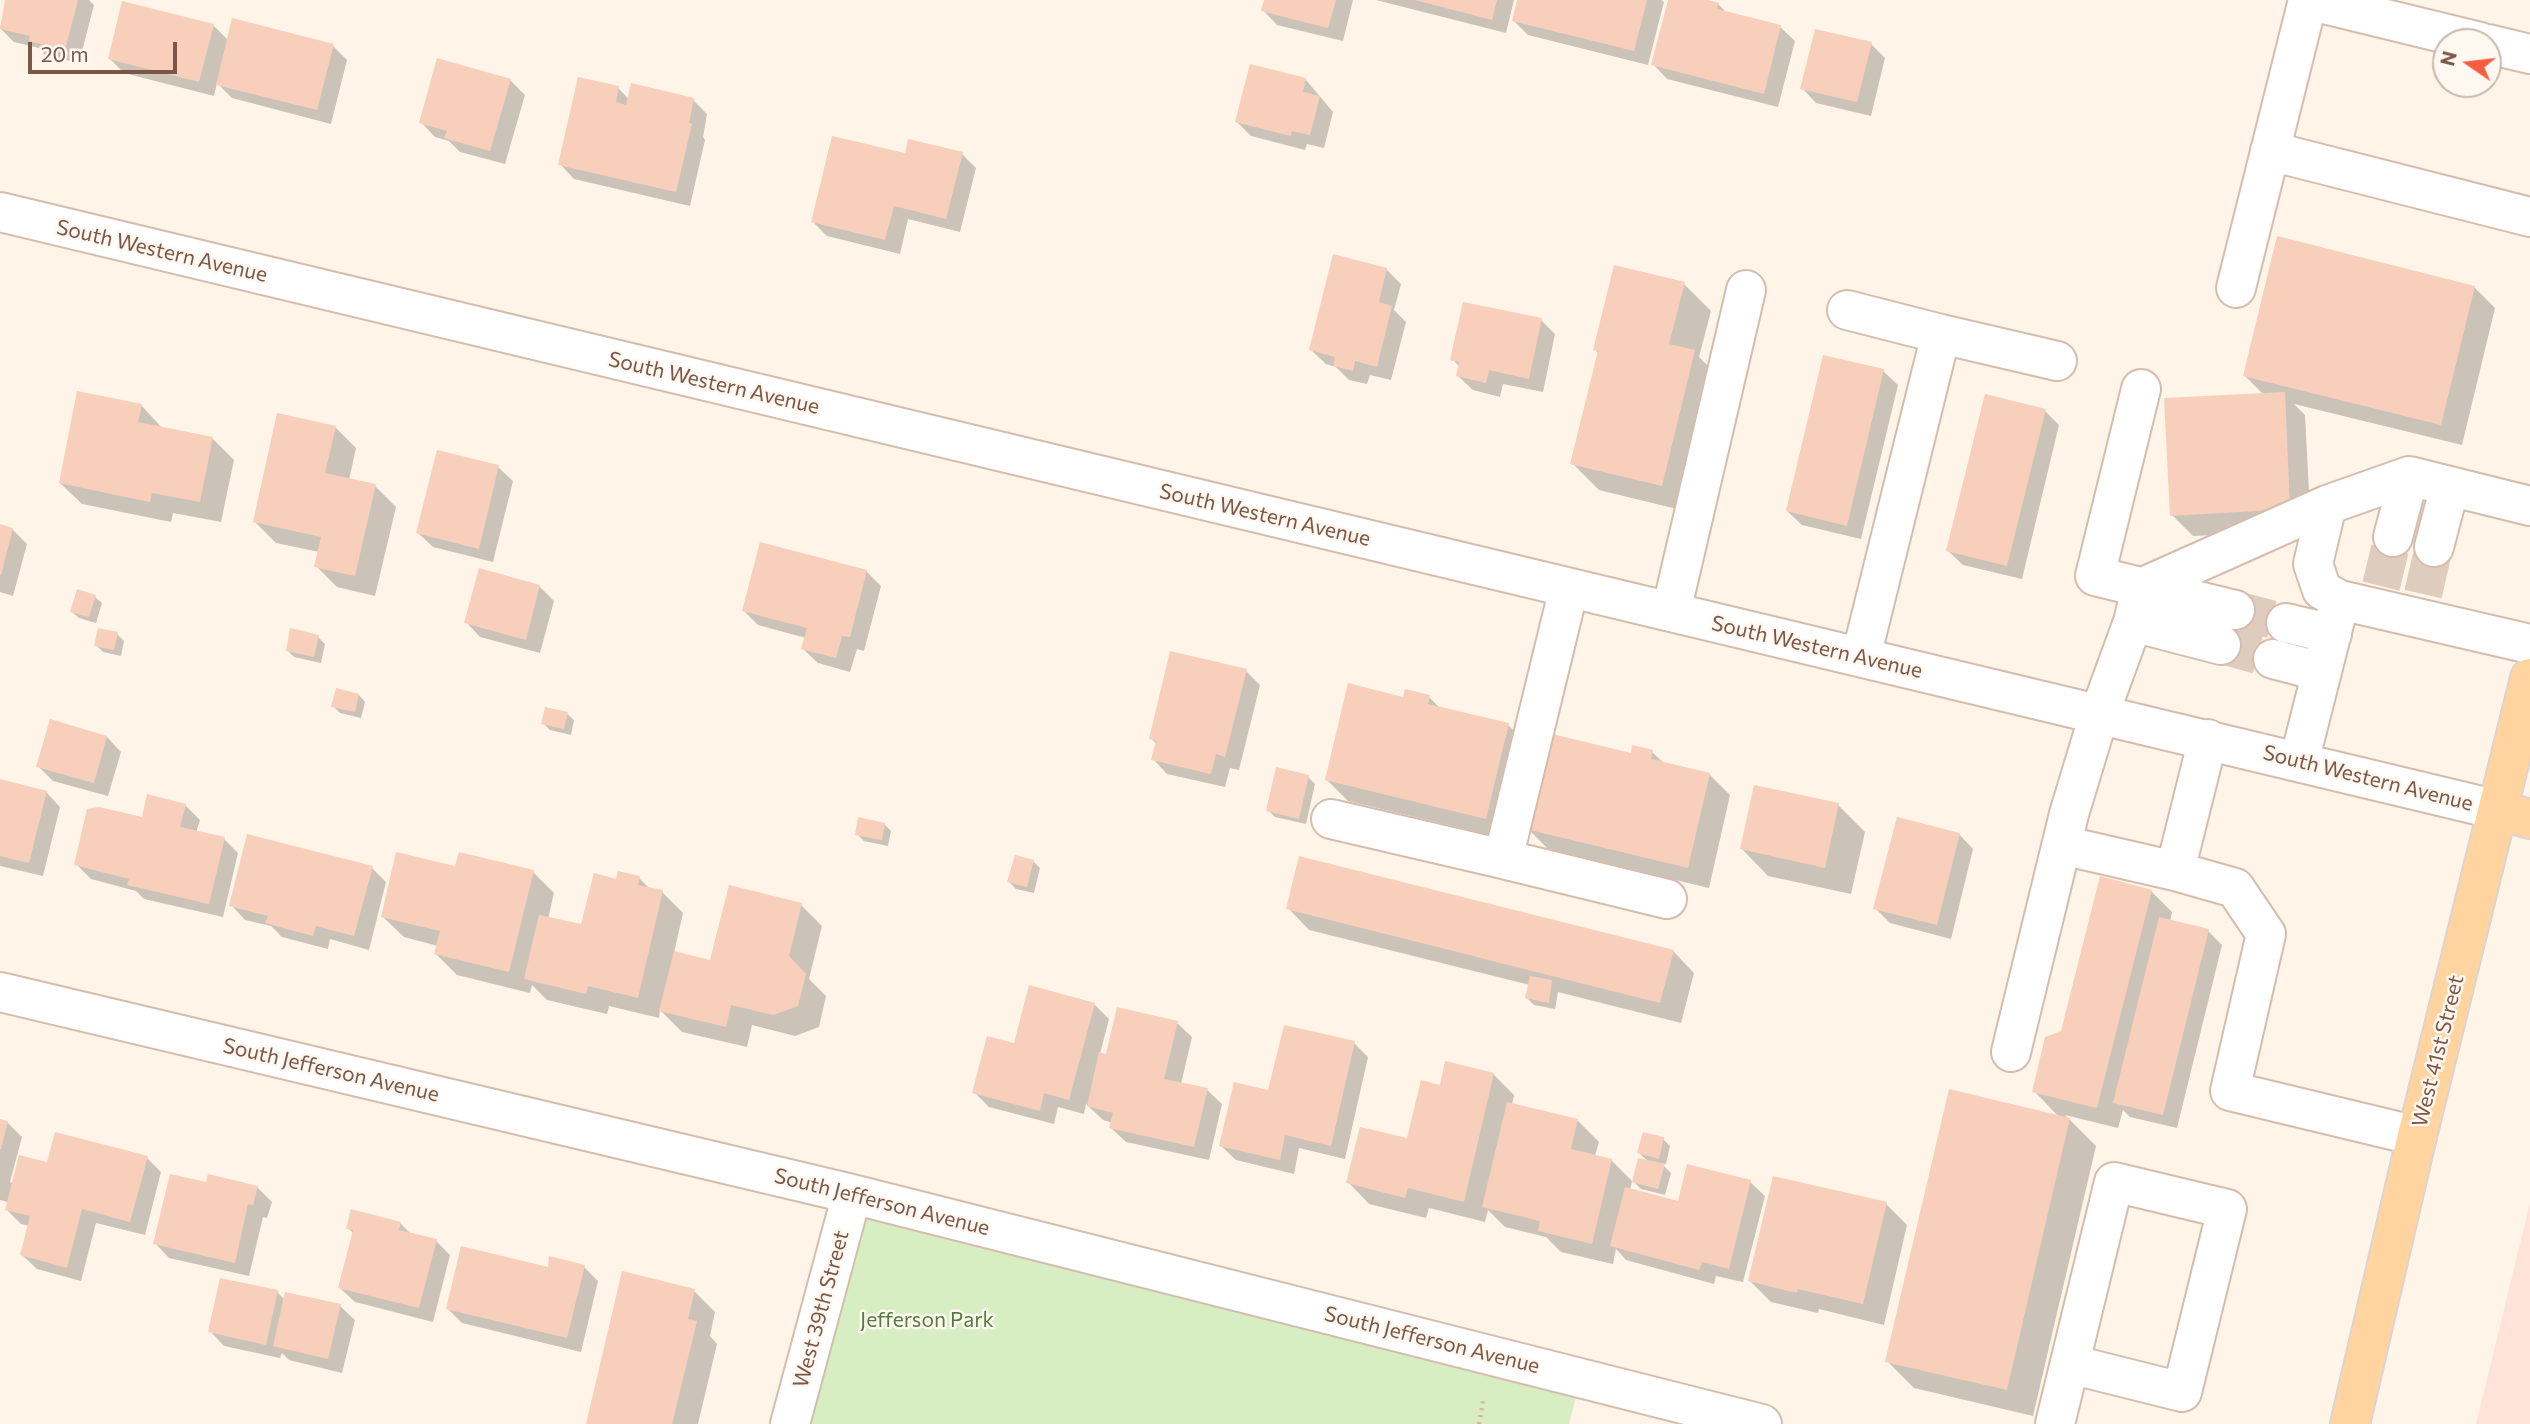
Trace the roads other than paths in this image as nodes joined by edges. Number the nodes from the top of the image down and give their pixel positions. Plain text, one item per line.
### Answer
1 (2308, 0) edge
2 (2432, 30) edge
3 (2502, 47) edge
4 (2530, 54) edge
5 (2270, 151) junction
6 (0, 212) edge
7 (2530, 217) edge
8 (2235, 288) dead end
9 (1746, 290) dead end
10 (1847, 310) dead end
11 (1941, 334) junction
12 (2057, 361) dead end
13 (2141, 389) dead end
14 (2409, 476) junction
15 (2451, 486) junction
16 (2327, 505) junction
17 (2530, 506) edge
18 (2393, 537) tunnel mouth
19 (2434, 547) tunnel mouth
20 (1569, 588) junction
21 (2137, 605) junction
22 (2357, 607) junction
23 (2235, 610) tunnel mouth
24 (1671, 612) junction
25 (2286, 623) tunnel mouth
26 (2530, 644) edge
27 (2221, 645) tunnel mouth
28 (1861, 657) junction
29 (2273, 659) tunnel mouth
30 (2322, 672) junction
31 (2530, 678) edge
32 (2099, 715) junction
33 (2208, 739) junction
34 (2299, 762) junction
35 (2514, 814) edge
36 (1331, 819) dead end
37 (2062, 845) junction
38 (1503, 859) junction
39 (2175, 871) junction
40 (1667, 899) dead end
41 (0, 992) edge
42 (2011, 1052) dead end
43 (2417, 1136) junction
44 (852, 1194) junction
45 (2070, 1364) junction
46 (1715, 1418) edge
47 (790, 1424) edge
48 (1762, 1424) edge
49 (2054, 1424) edge
50 (2350, 1424) edge

1 - 2 street
1 - 5 street
3 - 4 street
5 - 7 street
5 - 8 street
6 - 20 street, South Western Avenue
9 - 24 street
10 - 11 street
11 - 12 street
11 - 28 street
13 - 21 street
14 - 15 street
14 - 16 street
14 - 18 street
15 - 17 street
15 - 19 street
16 - 21 street
16 - 22 street
20 - 24 street, South Western Avenue
20 - 38 street
21 - 23 street
21 - 27 street
21 - 32 street
22 - 25 street
22 - 26 street
22 - 30 street
24 - 28 street, South Western Avenue
28 - 32 street, South Western Avenue
29 - 30 street
30 - 34 street
31 - 35 main road, West 41st Street
32 - 33 street, South Western Avenue
32 - 37 street
33 - 34 street, South Western Avenue
33 - 39 street
34 - 35 street, South Western Avenue
35 - 43 main road, West 41st Street
36 - 38 street
37 - 39 street
37 - 42 street
38 - 40 street
39 - 43 street
41 - 44 street, South Jefferson Avenue
43 - 50 main road, West 41st Street
44 - 46 street, South Jefferson Avenue
44 - 47 street, West 39th Street
45 - 45 street
45 - 49 street
46 - 48 street, South Jefferson Avenue

